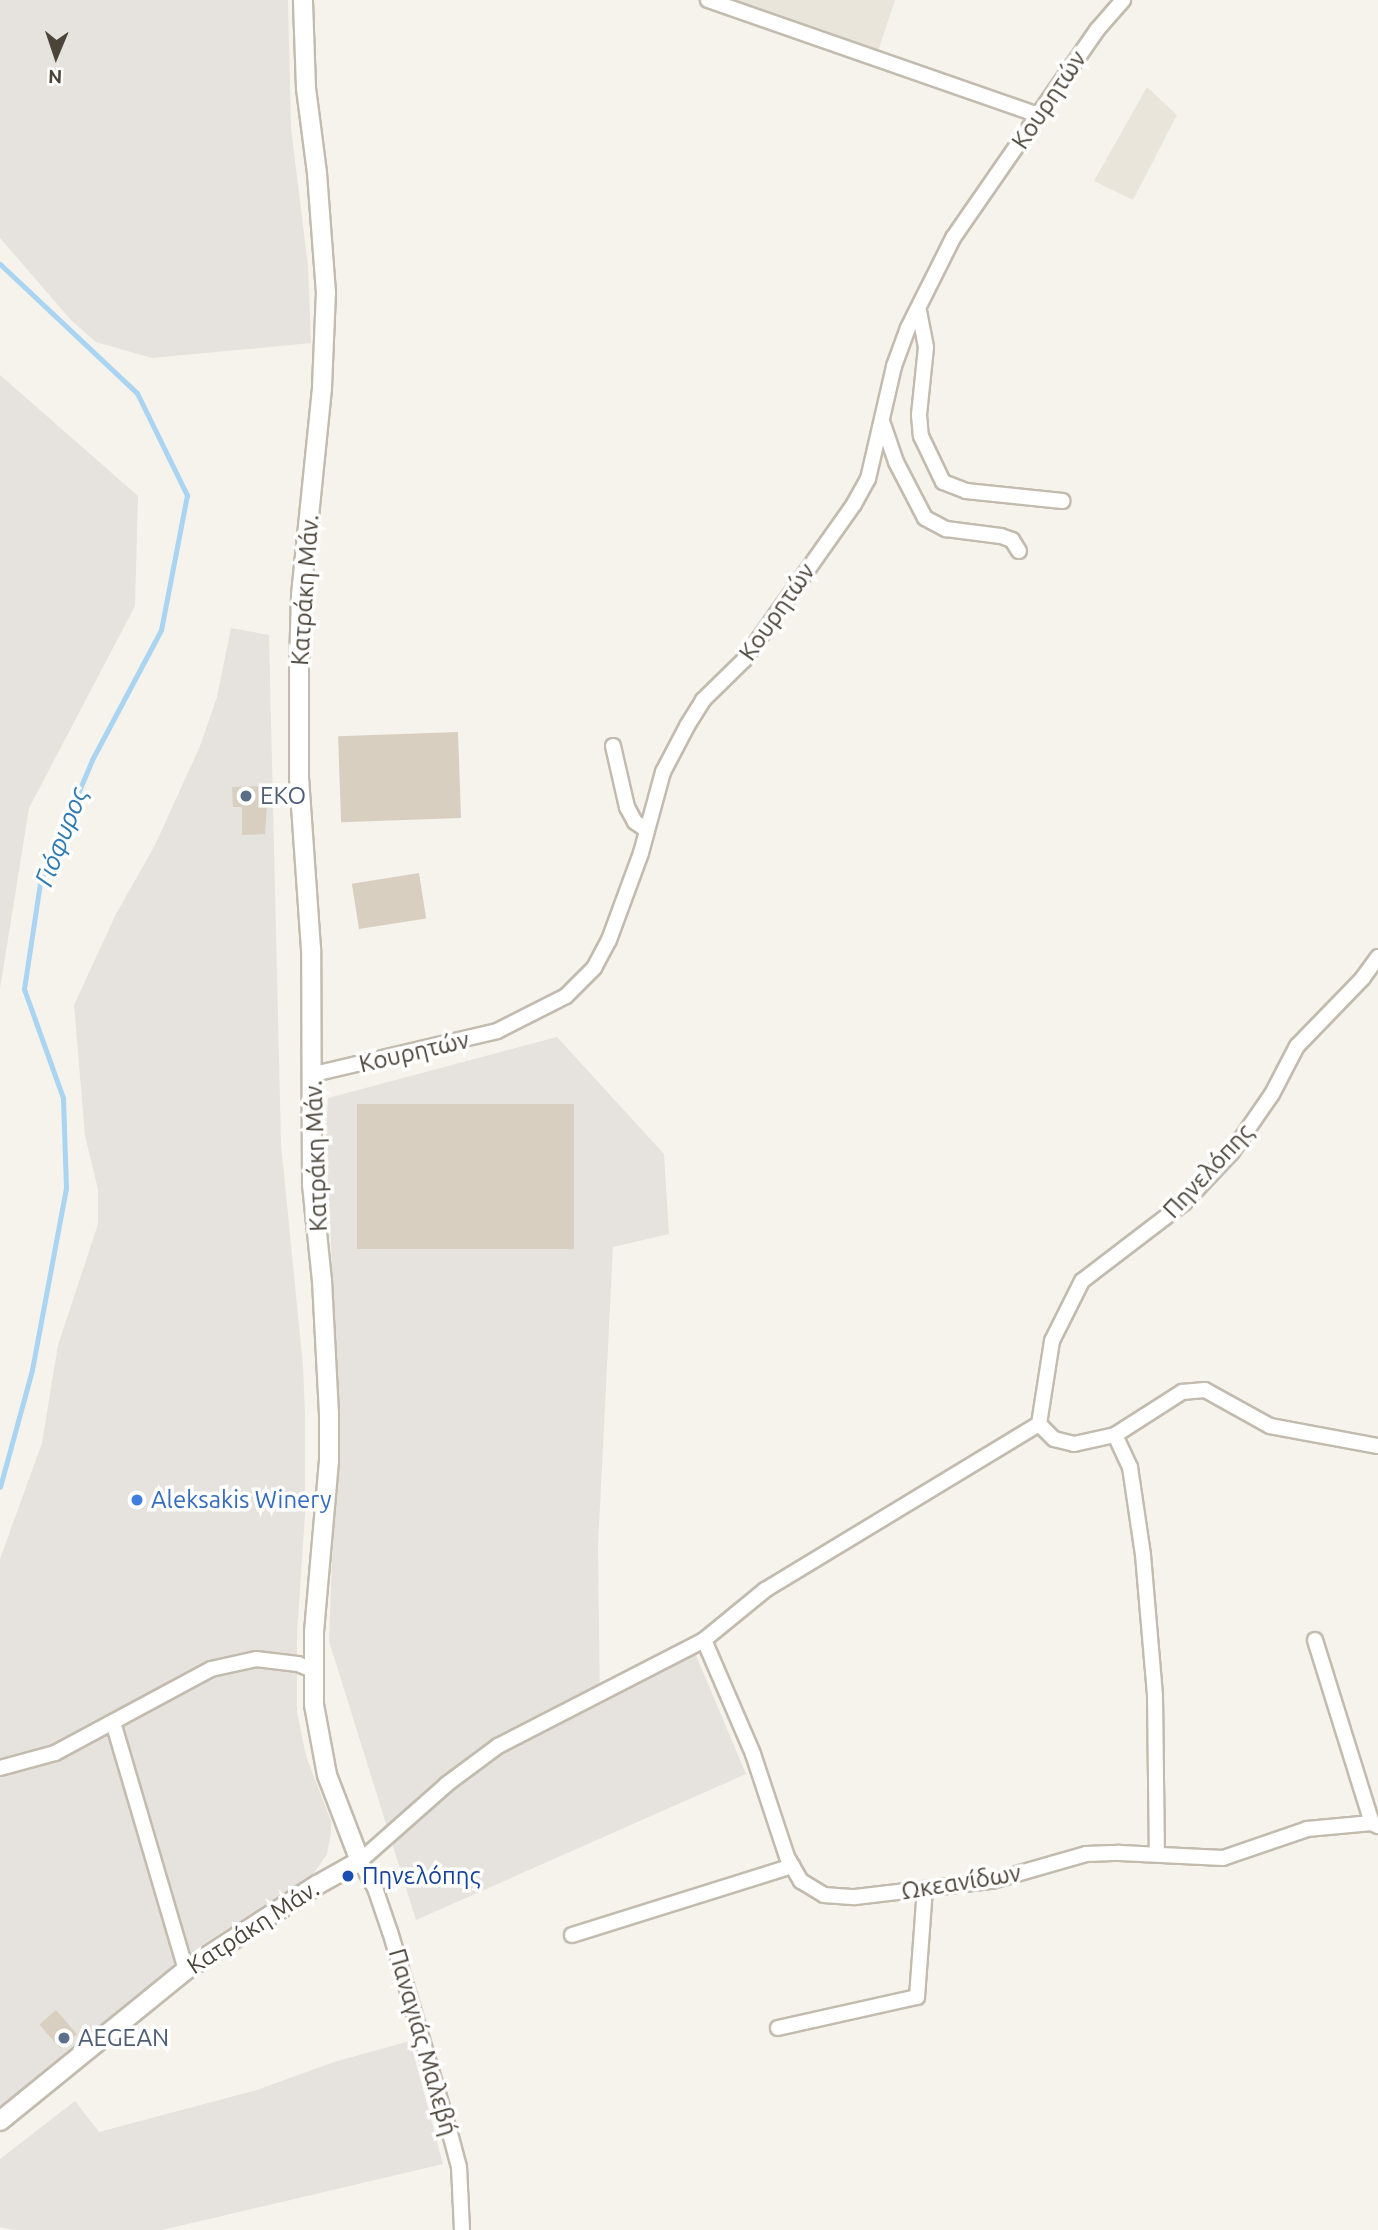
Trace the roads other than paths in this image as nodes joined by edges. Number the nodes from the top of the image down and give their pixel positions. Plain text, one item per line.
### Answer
1 (303, 0) edge
2 (708, 0) edge
3 (1123, 0) edge
4 (1039, 116) junction
5 (919, 310) junction
6 (881, 416) junction
7 (1062, 501) dead end
8 (1019, 551) dead end
9 (613, 746) dead end
10 (648, 830) junction
11 (1378, 957) edge
12 (314, 1074) junction
13 (1039, 1424) junction
14 (1115, 1435) junction
15 (1378, 1446) edge
16 (704, 1640) junction
17 (1315, 1640) dead end
18 (313, 1670) junction
19 (113, 1722) junction
20 (0, 1768) edge
21 (1375, 1825) edge
22 (1157, 1854) junction
23 (360, 1861) junction
24 (792, 1866) junction
25 (925, 1889) junction
26 (572, 1935) dead end
27 (186, 1970) junction
28 (778, 2028) dead end
29 (0, 2122) edge
30 (463, 2230) edge

1 - 12 street, Κατράκη Μάν.
2 - 4 street
3 - 4 street, Κουρητών
4 - 5 street, Κουρητών
5 - 6 street, Κουρητών
5 - 7 street
6 - 8 street
6 - 10 street, Κουρητών
9 - 10 street
10 - 12 street, Κουρητών
11 - 13 street, Πηνελόπης
12 - 18 street, Κατράκη Μάν.
13 - 14 street
13 - 16 street
14 - 15 street
14 - 22 street
16 - 23 street
16 - 24 street, Ωκεανίδων
17 - 21 street
18 - 19 street
18 - 23 street, Κατράκη Μάν.
19 - 20 street
19 - 27 street
21 - 22 street, Ωκεανίδων
22 - 25 street, Ωκεανίδων
23 - 27 street, Κατράκη Μάν.
23 - 30 street, Παναγιάς Μαλεβή
24 - 25 street, Ωκεανίδων
24 - 26 street
25 - 28 street
27 - 29 street, Κατράκη Μάν.

